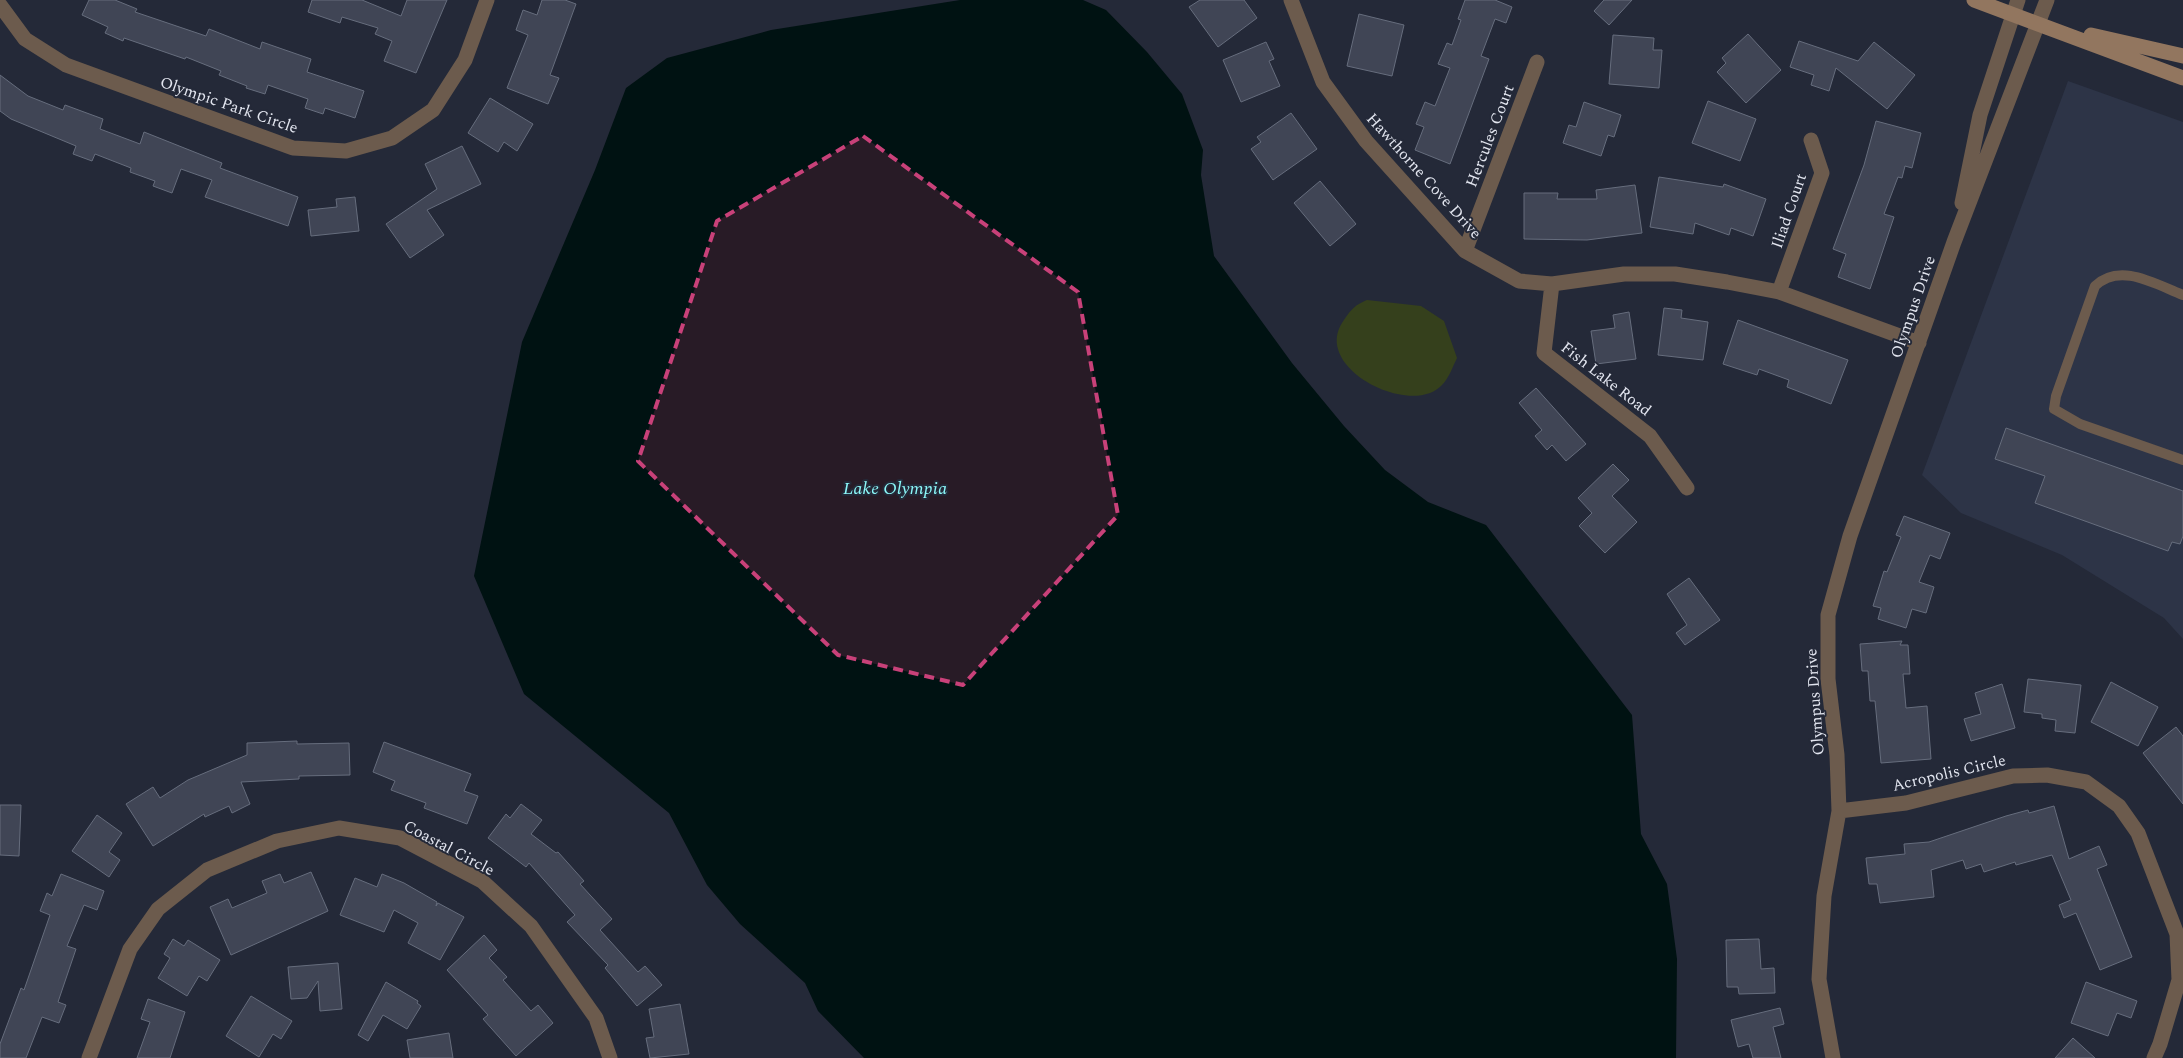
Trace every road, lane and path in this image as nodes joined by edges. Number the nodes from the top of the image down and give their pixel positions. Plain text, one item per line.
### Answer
1 (487, 0) edge
2 (1291, 0) edge
3 (1974, 0) edge
4 (2047, 0) edge
5 (0, 5) edge
6 (2015, 7) edge
7 (2039, 22) junction
8 (2183, 56) edge
9 (1536, 62) dead end
10 (2183, 78) edge
11 (1811, 140) dead end
12 (1954, 242) junction
13 (1466, 251) junction
14 (1552, 284) junction
15 (1779, 292) junction
16 (2183, 295) edge
17 (1919, 343) junction
18 (2183, 460) edge
19 (1687, 488) dead end
20 (1839, 811) junction
21 (89, 1058) edge
22 (610, 1058) edge
23 (1832, 1058) edge
24 (2154, 1058) edge

1 - 5 street, Olympic Park Circle
2 - 13 street, Hawthorne Cove Drive
3 - 6 main road
4 - 7 street, Olympus Drive
6 - 7 main road
6 - 12 street, Olympus Drive
7 - 8 main road
7 - 10 main road
7 - 12 street, Olympus Drive
9 - 13 street, Hercules Court
11 - 15 street, Iliad Court
12 - 17 street, Olympus Drive
13 - 14 street, Hawthorne Cove Drive
14 - 15 street, Hawthorne Cove Drive
14 - 19 street, Fish Lake Road
15 - 17 street, Hawthorne Cove Drive
16 - 18 lane
17 - 20 street, Olympus Drive
20 - 23 street, Olympus Drive
20 - 24 street, Acropolis Circle
21 - 22 street, Coastal Circle

